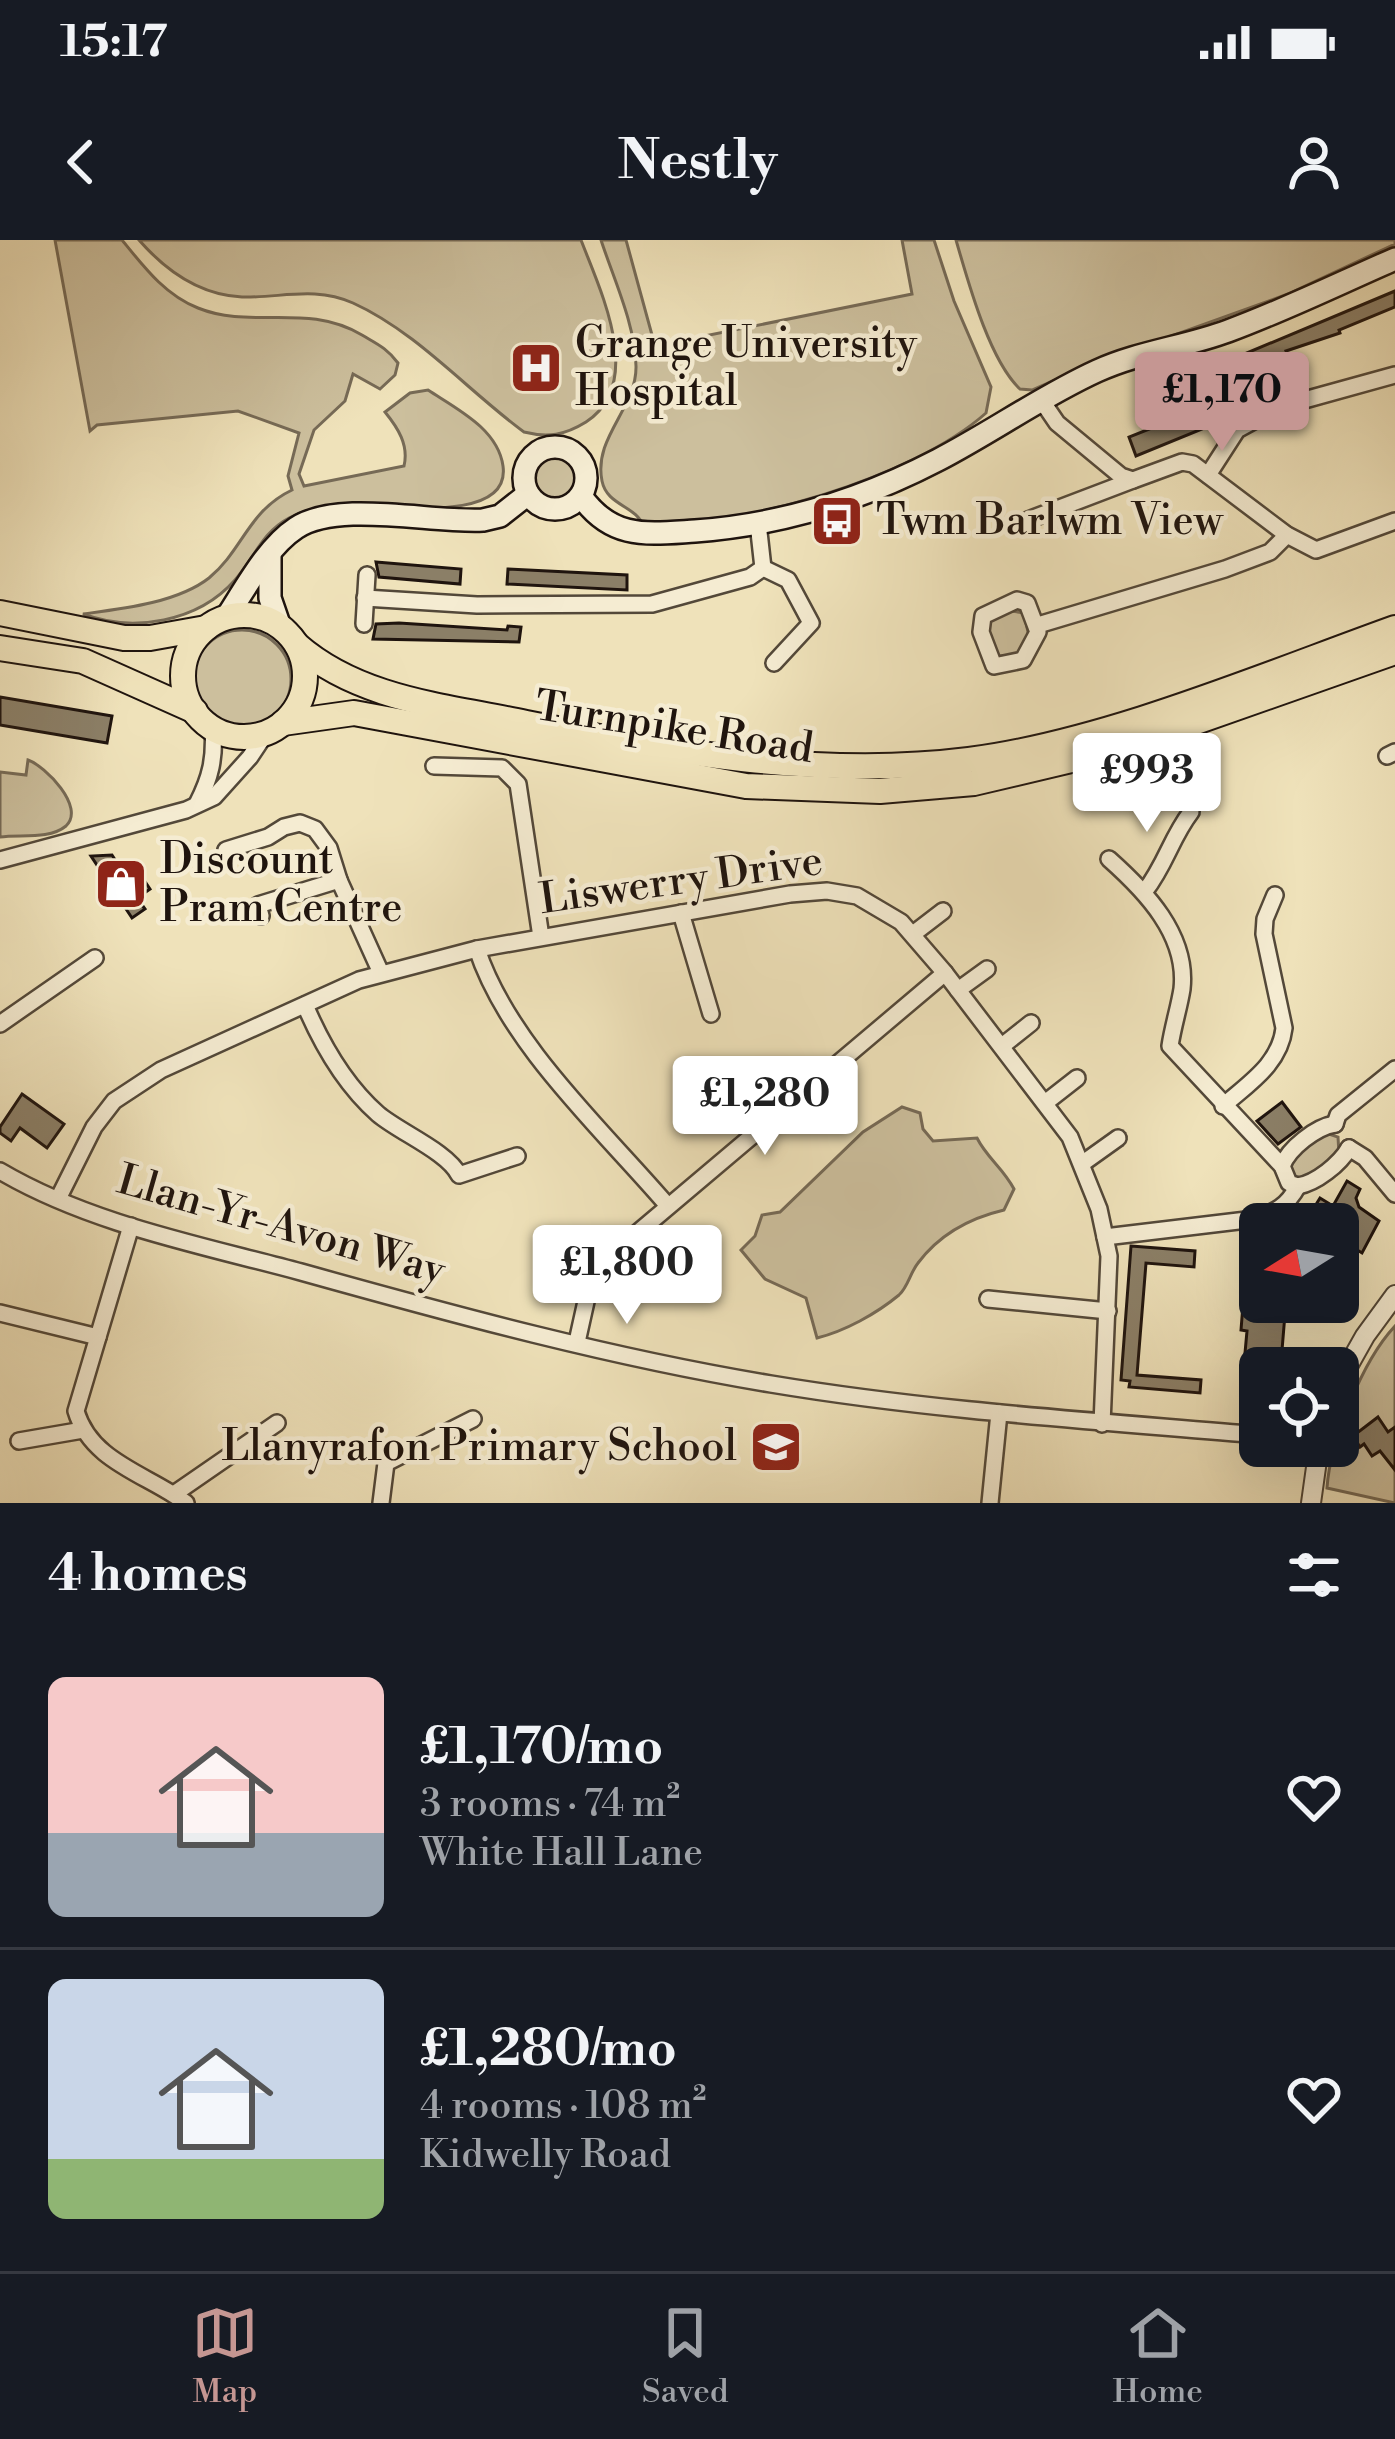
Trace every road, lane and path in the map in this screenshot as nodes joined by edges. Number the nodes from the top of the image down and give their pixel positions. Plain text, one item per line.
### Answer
1 (1395, 259) edge
2 (1395, 375) edge
3 (1042, 401) junction
4 (1208, 475) junction
5 (1133, 480) junction
6 (528, 494) junction
7 (581, 496) junction
8 (1028, 520) dead end
9 (1395, 521) edge
10 (758, 523) junction
11 (1287, 535) junction
12 (270, 556) junction
13 (763, 568) junction
14 (367, 575) dead end
15 (365, 598) junction
16 (0, 613) edge
17 (216, 623) junction
18 (364, 624) dead end
19 (1038, 625) junction
20 (1395, 628) edge
21 (289, 636) junction
22 (0, 648) edge
23 (1395, 652) edge
24 (774, 663) dead end
25 (204, 720) junction
26 (274, 728) junction
27 (434, 766) dead end
28 (197, 804) junction
29 (1191, 812) dead end
30 (226, 850) dead end
31 (1109, 859) dead end
32 (0, 860) edge
33 (339, 880) junction
34 (1145, 891) junction
35 (1275, 895) dead end
36 (943, 911) dead end
37 (681, 913) junction
38 (261, 916) dead end
39 (913, 934) junction
40 (541, 937) junction
41 (477, 949) junction
42 (94, 958) dead end
43 (987, 969) dead end
44 (381, 973) junction
45 (945, 973) junction
46 (958, 990) junction
47 (305, 1005) junction
48 (712, 1014) dead end
49 (1031, 1023) dead end
50 (0, 1024) edge
51 (1002, 1046) junction
52 (1395, 1069) edge
53 (1077, 1078) dead end
54 (1046, 1103) junction
55 (1223, 1106) junction
56 (1335, 1124) junction
57 (1118, 1138) dead end
58 (1349, 1148) junction
59 (517, 1156) dead end
60 (1083, 1163) junction
61 (1282, 1166) junction
62 (0, 1171) edge
63 (1298, 1186) junction
64 (1395, 1194) edge
65 (59, 1197) junction
66 (668, 1206) junction
67 (131, 1226) junction
68 (1105, 1237) junction
69 (1395, 1295) edge
70 (988, 1299) dead end
71 (1108, 1310) junction
72 (0, 1312) edge
73 (98, 1337) junction
74 (578, 1342) junction
75 (1358, 1347) edge
76 (999, 1413) junction
77 (473, 1419) dead end
78 (277, 1423) dead end
79 (1102, 1424) junction
80 (82, 1430) junction
81 (1239, 1434) edge
82 (19, 1442) dead end
83 (1316, 1467) edge
84 (180, 1499) edge
85 (381, 1503) edge
86 (990, 1503) edge
87 (1311, 1503) edge

1 - 3 main road
2 - 4 street
3 - 5 street
3 - 10 main road
4 - 5 street
4 - 11 street
5 - 8 street
6 - 7 main road
6 - 7 main road
6 - 12 main road
7 - 10 main road
9 - 11 street
10 - 13 street
11 - 19 street
12 - 17 main road
12 - 21 main road
13 - 15 street
13 - 24 street
14 - 15 street
15 - 18 street
16 - 17 highway
17 - 21 highway
17 - 25 highway
19 - 19 street
20 - 21 highway, Turnpike Road
21 - 26 highway
22 - 25 highway
23 - 26 highway, Turnpike Road
25 - 26 highway
25 - 28 street
26 - 28 street
27 - 40 street
28 - 32 street
29 - 34 street
30 - 33 street
31 - 34 street
33 - 38 street
33 - 44 street
34 - 55 street
35 - 55 street
36 - 39 street
37 - 39 street, Liswerry Drive
37 - 40 street, Liswerry Drive
37 - 48 street
39 - 45 street, Liswerry Drive
40 - 41 street, Liswerry Drive
41 - 44 street, Liswerry Drive
41 - 66 street
42 - 50 street
43 - 46 street
44 - 47 street, Liswerry Drive
45 - 46 street, Liswerry Drive
45 - 66 street
46 - 51 street, Liswerry Drive
47 - 59 street
47 - 65 street, Liswerry Drive
49 - 51 street
51 - 54 street, Liswerry Drive
52 - 56 street
53 - 54 street
54 - 60 street, Liswerry Drive
55 - 61 street
56 - 58 street
56 - 61 street
57 - 60 street
58 - 63 street
58 - 64 street
60 - 68 street, Liswerry Drive
61 - 63 street
62 - 65 street, Llan-Yr-Avon Way
63 - 68 street
65 - 67 street, Llan-Yr-Avon Way
66 - 74 street
67 - 73 street
67 - 74 street, Llan-Yr-Avon Way
68 - 71 street, Liswerry Drive
69 - 75 street
70 - 71 street
71 - 79 street, Liswerry Drive
72 - 73 street
73 - 80 street
74 - 76 street, Llan-Yr-Avon Way
76 - 79 street, Llan-Yr-Avon Way
76 - 86 street
77 - 85 street
78 - 84 street
79 - 81 street, Llan-Yr-Avon Way
80 - 82 street
80 - 84 street
83 - 87 street

